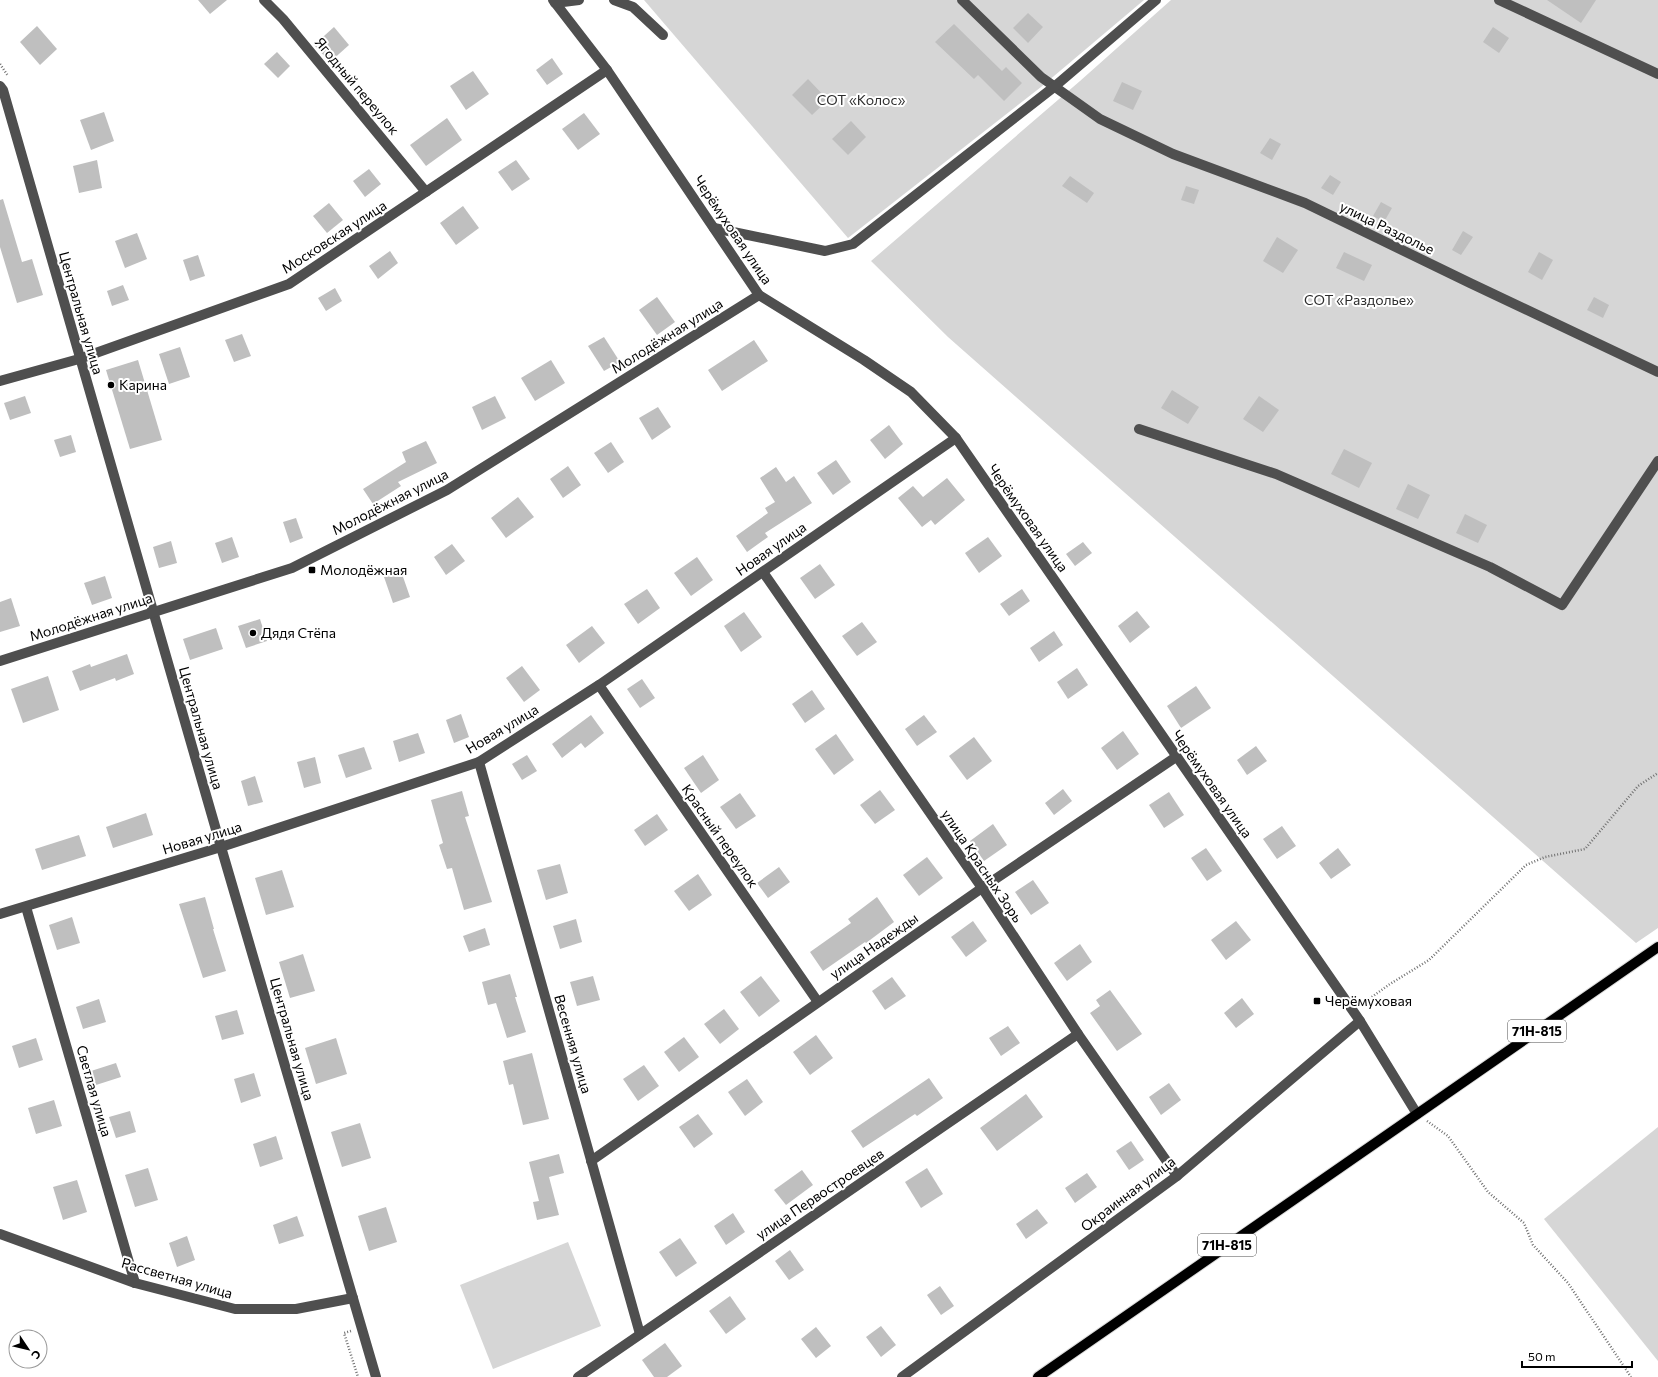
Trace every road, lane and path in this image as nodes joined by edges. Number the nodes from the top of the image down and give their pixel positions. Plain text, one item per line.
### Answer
1 (264, 0) edge
2 (579, 0) edge
3 (614, 0) edge
4 (962, 0) edge
5 (1156, 0) edge
6 (1499, 0) edge
7 (554, 1) edge
8 (663, 35) dead end
9 (607, 70) junction
10 (1658, 74) edge
11 (0, 86) edge
12 (1054, 87) junction
13 (426, 192) junction
14 (714, 228) junction
15 (759, 295) junction
16 (79, 359) junction
17 (1658, 372) edge
18 (0, 381) edge
19 (1139, 429) dead end
20 (956, 438) junction
21 (1658, 461) edge
22 (763, 572) junction
23 (153, 612) junction
24 (0, 661) edge
25 (599, 685) junction
26 (1176, 757) junction
27 (479, 762) junction
28 (1658, 773) edge
29 (221, 847) junction
30 (982, 888) junction
31 (26, 907) junction
32 (0, 914) edge
33 (1658, 947) edge
34 (818, 1002) junction
35 (1353, 1011) junction
36 (1360, 1021) junction
37 (1078, 1034) junction
38 (1417, 1114) junction
39 (591, 1161) junction
40 (1177, 1176) junction
41 (0, 1234) edge
42 (135, 1282) junction
43 (353, 1298) junction
44 (640, 1334) junction
45 (376, 1377) edge
46 (578, 1377) edge
47 (902, 1377) edge
48 (1038, 1377) edge
49 (1631, 1377) edge

1 - 13 street, Ягодный переулок
2 - 7 street
3 - 8 street
4 - 12 street, улица Раздолье
5 - 12 street
6 - 10 street
7 - 9 street, Черёмуховая улица
9 - 13 street, Московская улица
9 - 14 street, Черёмуховая улица
11 - 16 street, Центральная улица
12 - 14 street
12 - 17 street, улица Раздолье
13 - 16 street, Московская улица
14 - 15 street, Черёмуховая улица
15 - 20 street, Черёмуховая улица
15 - 23 street, Молодёжная улица
16 - 18 street, Московская улица
16 - 23 street, Центральная улица
19 - 21 street
20 - 22 street, Новая улица
20 - 26 street, Черёмуховая улица
22 - 25 street, Новая улица
22 - 30 street, улица Красных Зорь
23 - 24 street, Молодёжная улица
23 - 29 street, Центральная улица
25 - 27 street, Новая улица
25 - 34 street, Красный переулок
26 - 30 street, улица Надежды
26 - 35 street, Черёмуховая улица
27 - 29 street, Новая улица
27 - 39 street, Весенняя улица
28 - 35 path
29 - 31 street, Новая улица
29 - 43 street, Центральная улица
30 - 34 street, улица Надежды
30 - 37 street, улица Красных Зорь
31 - 32 street, Новая улица
31 - 42 street, Светлая улица
33 - 38 main road, 71Н-815
34 - 39 street, улица Надежды
35 - 36 street, Черёмуховая улица
36 - 38 street, Черёмуховая улица
36 - 40 street, Окраинная улица
37 - 40 street, улица Красных Зорь
37 - 44 street, улица Первостроевцев
38 - 48 main road, 71Н-815
38 - 49 path
39 - 44 street, Весенняя улица
40 - 47 street, Окраинная улица
41 - 42 street, Рассветная улица
42 - 43 street, Рассветная улица
43 - 45 street, Центральная улица
44 - 46 street, улица Первостроевцев

